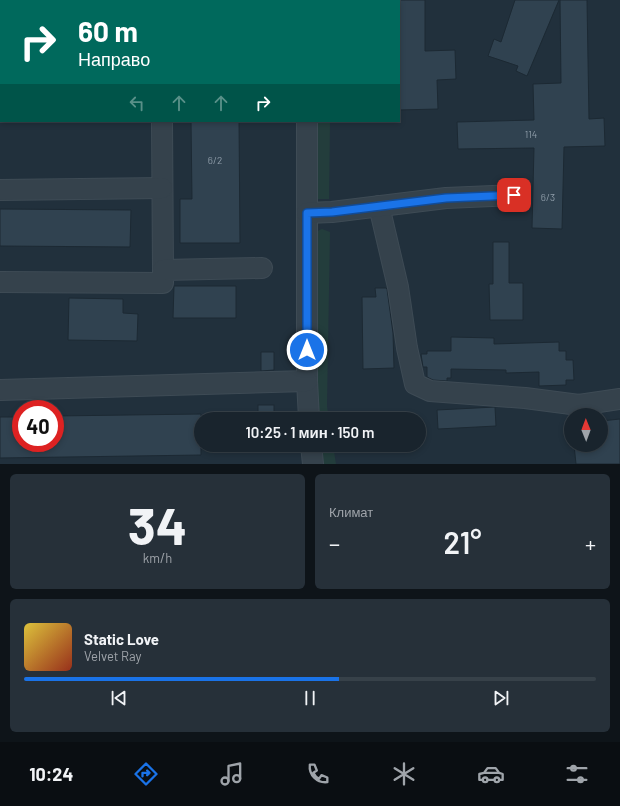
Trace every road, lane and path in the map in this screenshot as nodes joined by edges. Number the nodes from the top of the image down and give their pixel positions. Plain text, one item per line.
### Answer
1 (162, 122) edge
2 (307, 122) edge
3 (162, 188) junction
4 (0, 190) edge
5 (514, 195) dead end
6 (379, 206) junction
7 (307, 213) junction
8 (262, 268) dead end
9 (163, 270) junction
10 (0, 282) edge
11 (307, 381) junction
12 (0, 390) edge
13 (620, 399) edge
14 (309, 412) edge
15 (312, 452) edge
16 (313, 464) edge

1 - 3 street
2 - 7 street
3 - 4 street
3 - 9 street
5 - 6 street
6 - 7 street
6 - 13 street
7 - 11 street
8 - 9 street
9 - 10 street
11 - 12 street
11 - 14 street
15 - 16 street

